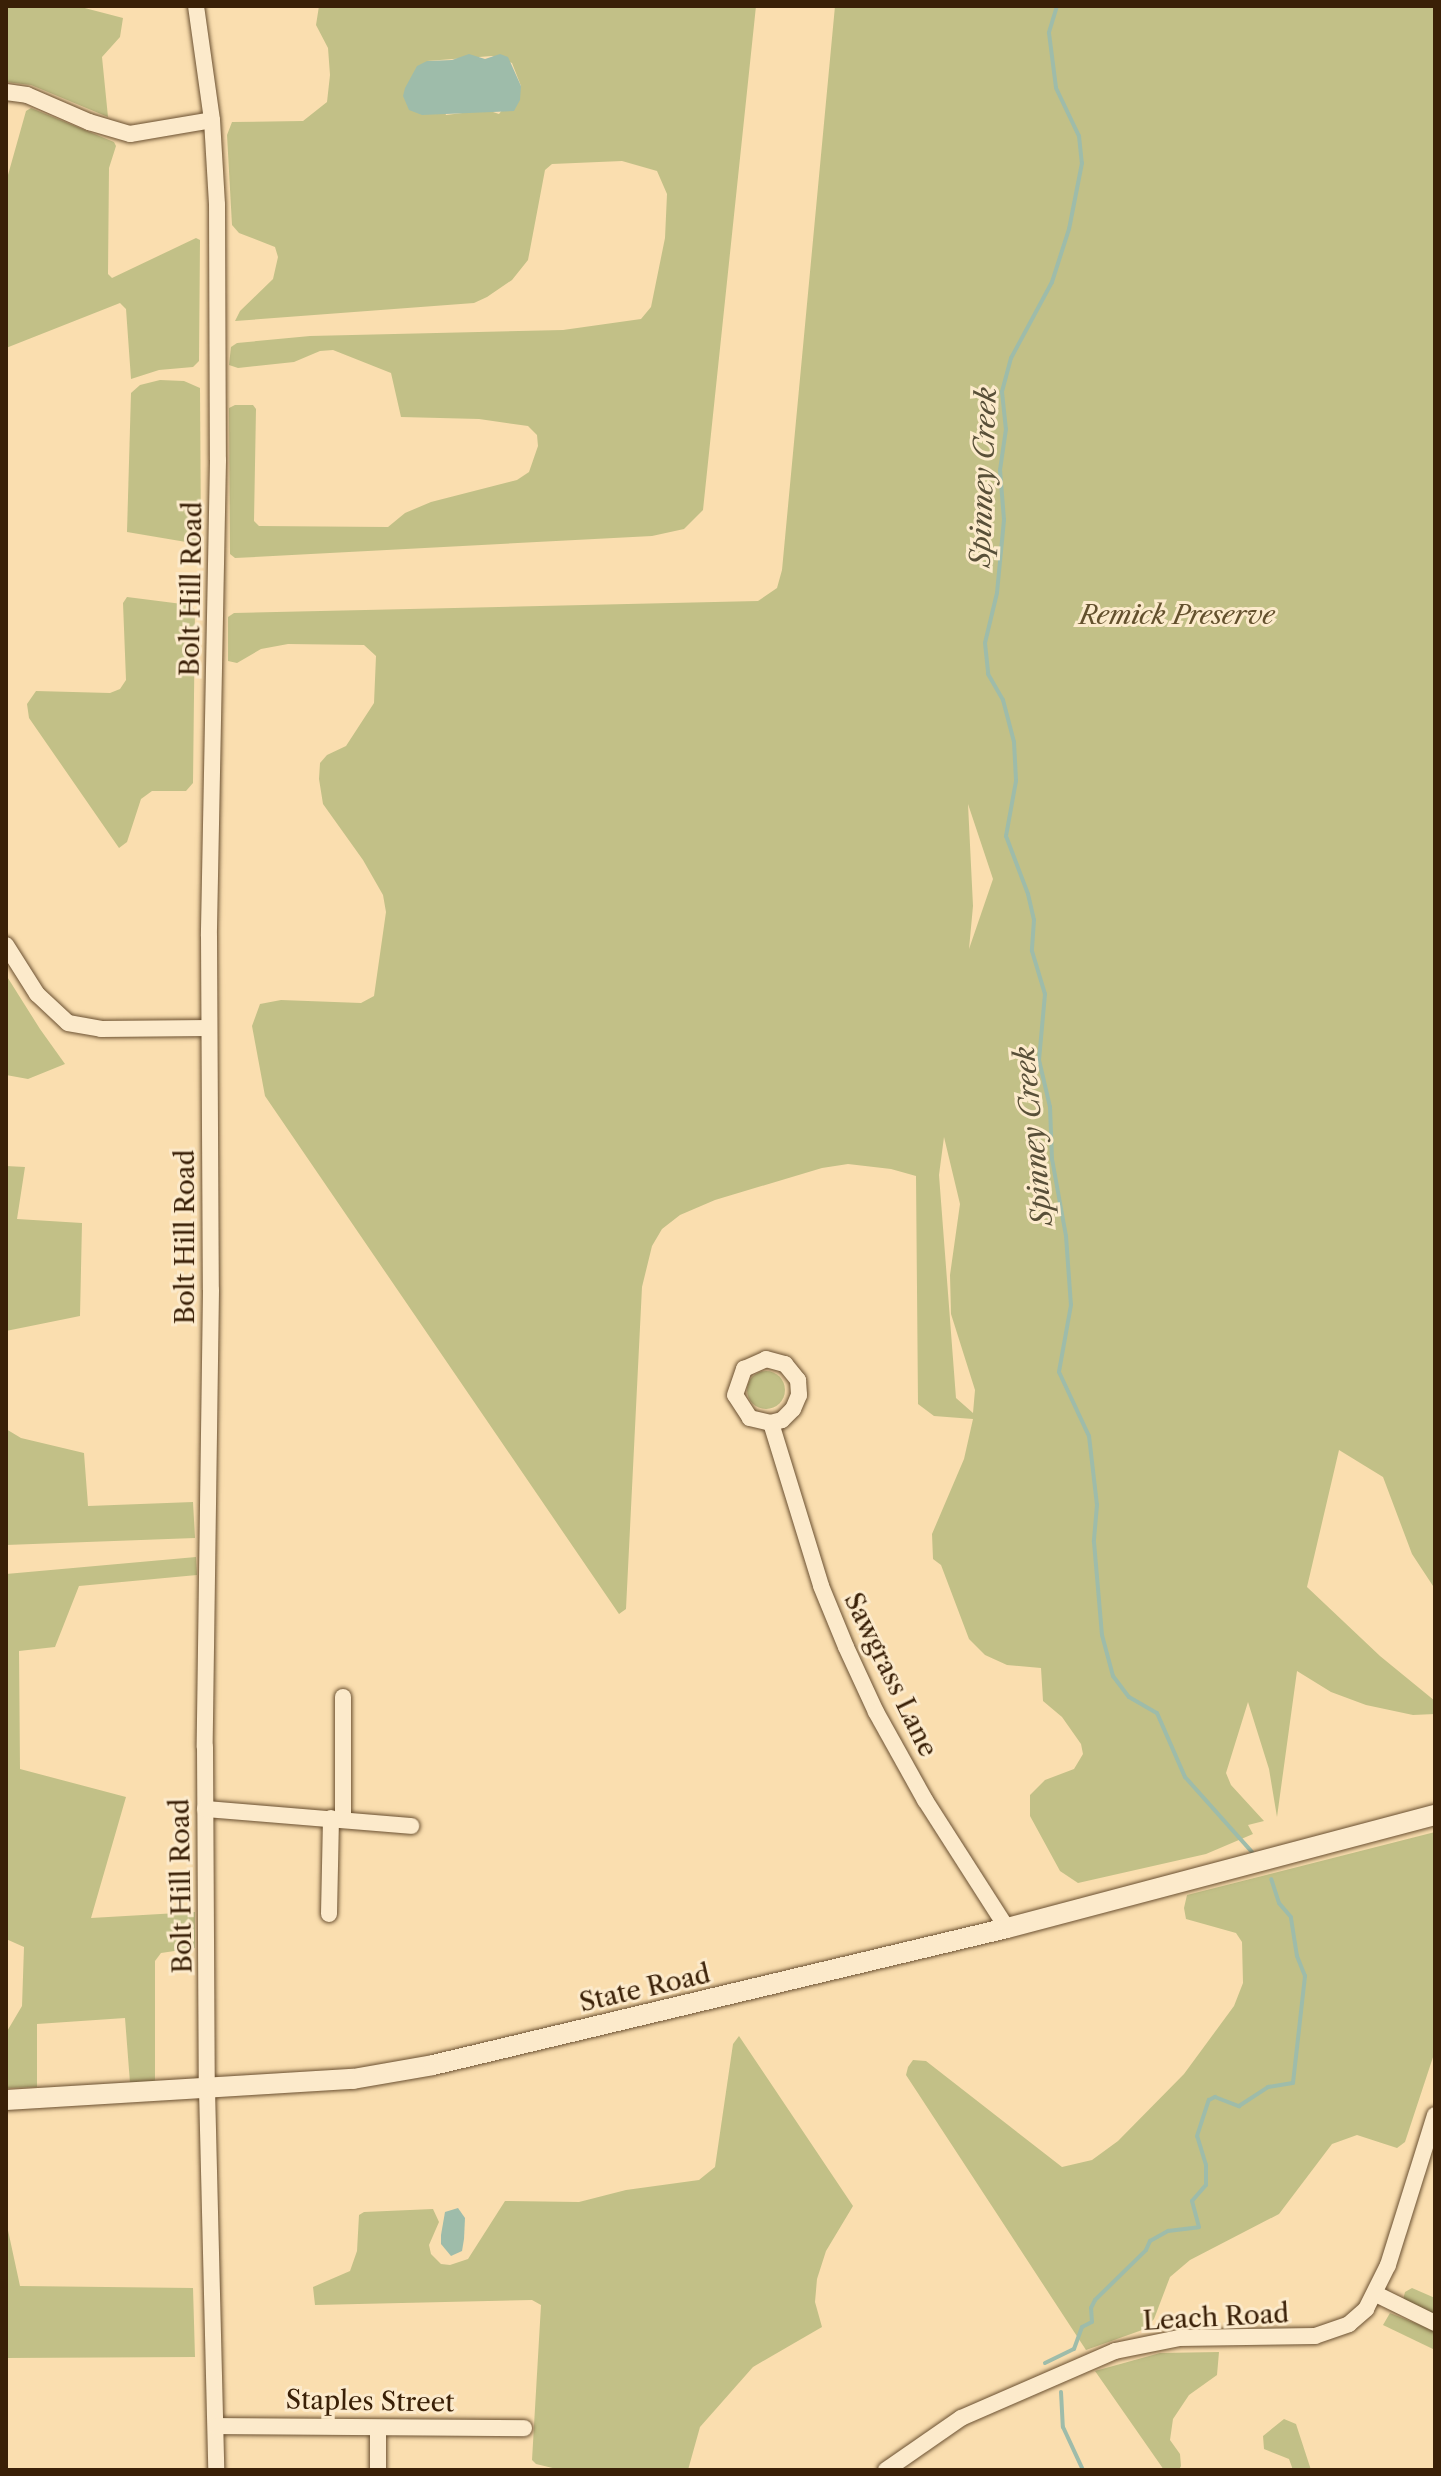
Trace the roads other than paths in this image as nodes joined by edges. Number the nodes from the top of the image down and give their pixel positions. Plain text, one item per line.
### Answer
1 (196, 6) edge
2 (6, 92) edge
3 (212, 120) junction
4 (6, 945) edge
5 (209, 1028) junction
6 (771, 1423) dead end
7 (343, 1697) dead end
8 (205, 1809) junction
9 (1435, 1815) edge
10 (337, 1819) junction
11 (411, 1826) dead end
12 (329, 1914) dead end
13 (1007, 1928) junction
14 (207, 2089) junction
15 (6, 2100) edge
16 (1435, 2115) edge
17 (1376, 2294) junction
18 (1435, 2323) edge
19 (216, 2426) junction
20 (378, 2428) junction
21 (524, 2428) dead end
22 (216, 2470) edge
23 (378, 2470) edge
24 (886, 2470) edge

1 - 3 street, Bolt Hill Road
2 - 3 street
3 - 5 street, Bolt Hill Road
4 - 5 street
5 - 8 street, Bolt Hill Road
6 - 13 street, Sawgrass Lane
7 - 10 street
8 - 10 street
8 - 14 street, Bolt Hill Road
9 - 13 street, State Road
10 - 11 street
10 - 12 street
13 - 14 street, State Road
14 - 15 street, State Road
14 - 19 street, Bolt Hill Road
16 - 17 street, Leach Road
17 - 18 street
17 - 24 street, Leach Road
19 - 20 street, Staples Street
19 - 22 street, Bolt Hill Road
20 - 21 street, Staples Street
20 - 23 street

